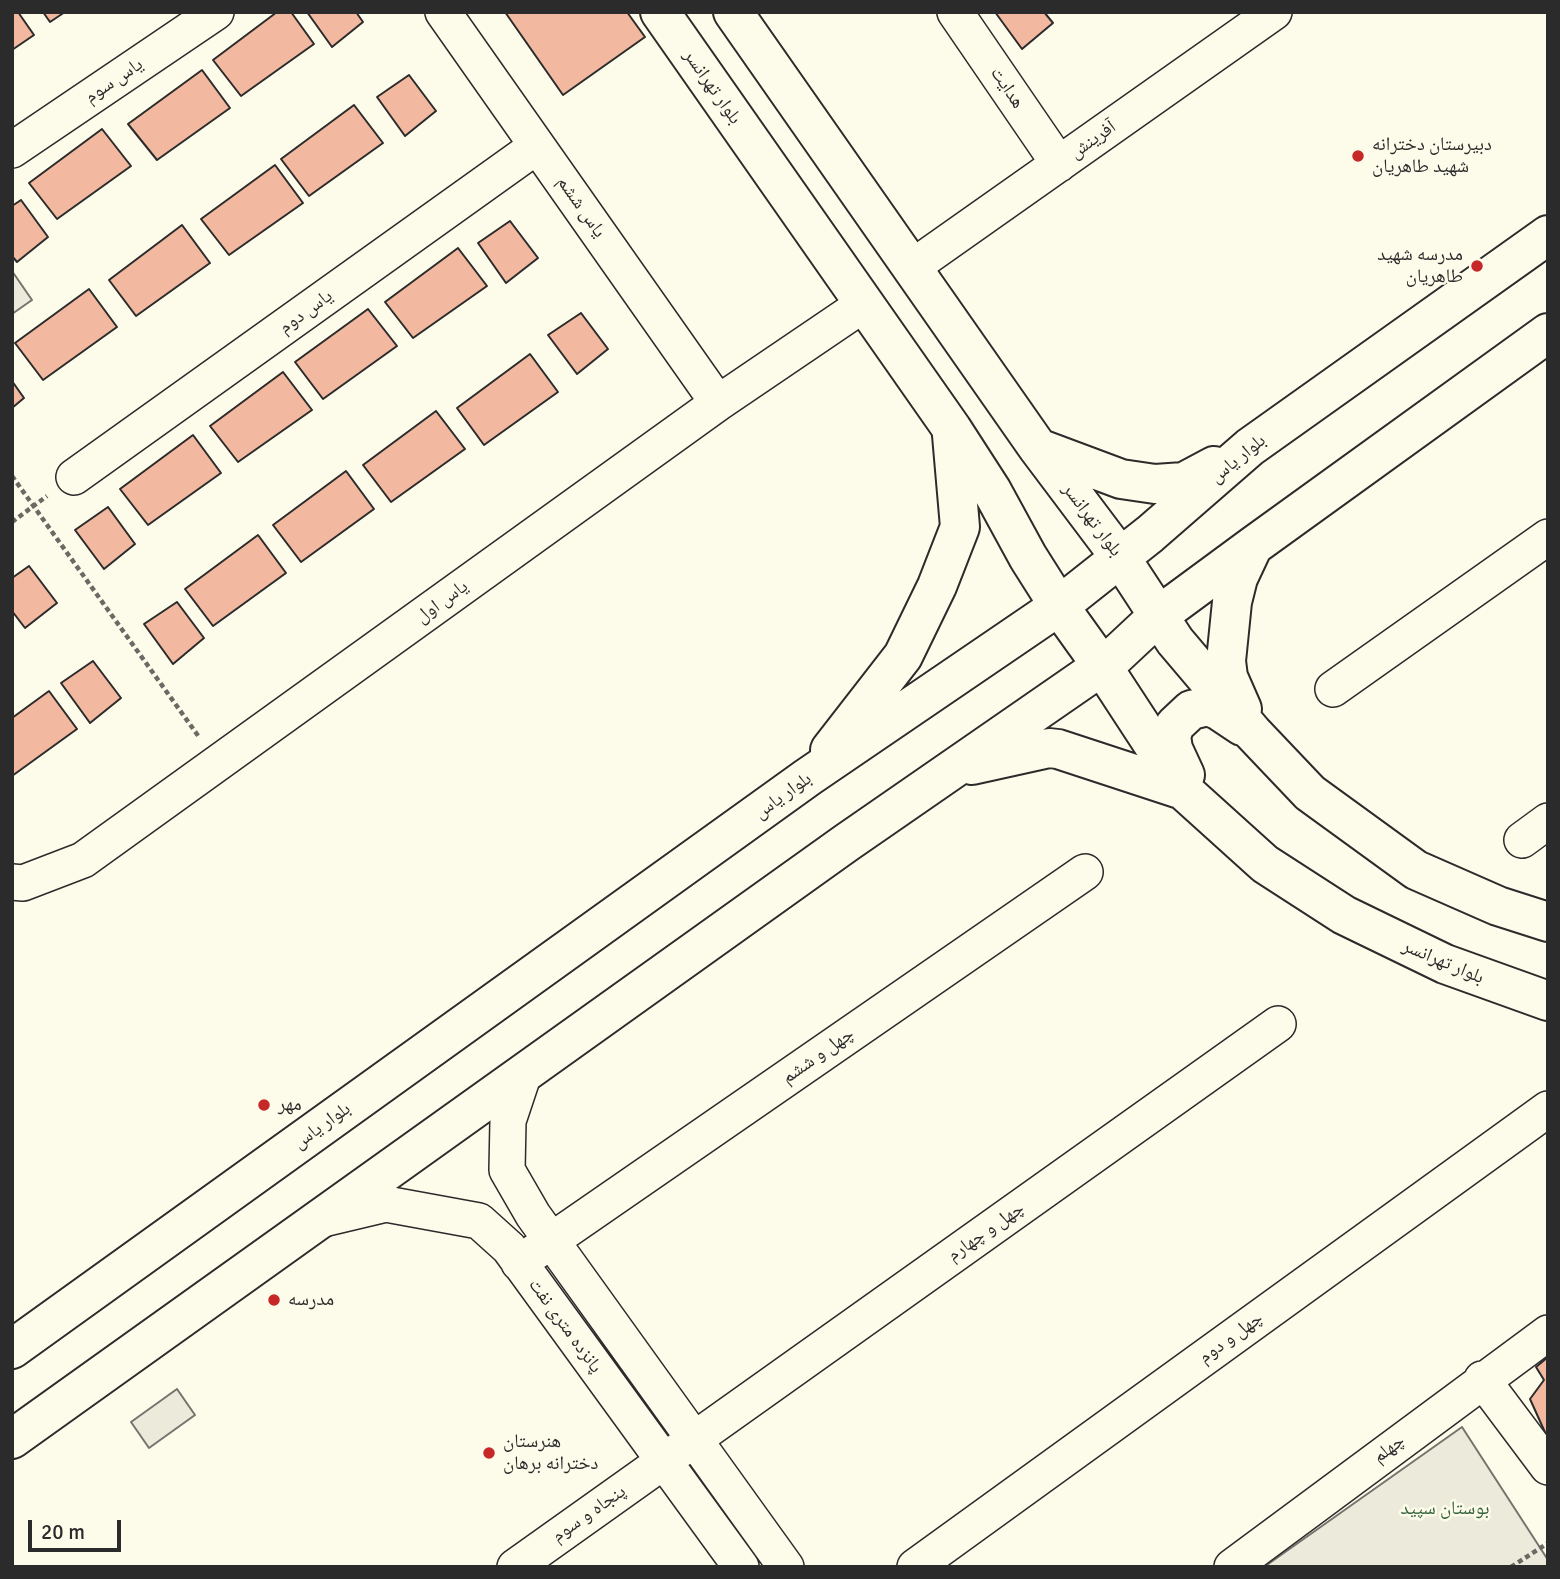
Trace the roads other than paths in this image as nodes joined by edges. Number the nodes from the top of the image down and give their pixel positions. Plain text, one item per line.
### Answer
1 (216, 12) edge
2 (443, 12) edge
3 (660, 12) edge
4 (733, 12) edge
5 (955, 12) edge
6 (1274, 12) edge
7 (537, 146) junction
8 (12, 150) edge
9 (1059, 164) junction
10 (1548, 235) edge
11 (911, 268) junction
12 (864, 304) junction
13 (1548, 333) edge
14 (718, 402) junction
15 (952, 429) junction
16 (1250, 447) junction
17 (1038, 448) junction
18 (74, 477) dead end
19 (1548, 537) edge
20 (1252, 545) junction
21 (1120, 557) junction
22 (1059, 606) junction
23 (1158, 616) junction
24 (1102, 666) junction
25 (1334, 689) dead end
26 (1253, 733) junction
27 (953, 769) junction
28 (808, 777) junction
29 (1195, 801) junction
30 (1085, 872) dead end
31 (12, 882) edge
32 (1548, 922) edge
33 (1548, 1001) edge
34 (1278, 1024) dead end
35 (524, 1073) junction
36 (1548, 1109) edge
37 (320, 1219) junction
38 (551, 1240) junction
39 (519, 1263) junction
40 (1548, 1333) edge
41 (12, 1349) edge
42 (1482, 1379) junction
43 (12, 1439) edge
44 (694, 1439) junction
45 (663, 1462) junction
46 (1548, 1467) edge
47 (515, 1567) edge
48 (741, 1567) edge
49 (786, 1567) edge
50 (915, 1567) edge
51 (1232, 1567) edge

1 - 8 street, یاس سوم
2 - 7 street, یاس ششم
3 - 12 main road, بلوار تهرانسر
4 - 11 main road, بلوار تهرانسر
5 - 9 street, هدایت
6 - 9 street, آفرینش
7 - 14 street, یاس ششم
7 - 18 street, یاس دوم
9 - 11 street, آفرینش
10 - 16 main road, بلوار یاس
11 - 17 main road, بلوار تهرانسر
12 - 14 street, یاس اول
12 - 15 main road, بلوار تهرانسر
13 - 20 main road
14 - 31 street, یاس اول
15 - 22 main road, بلوار تهرانسر
15 - 28 main road
16 - 17 main road
16 - 21 main road, بلوار یاس
17 - 21 main road, بلوار تهرانسر
19 - 25 street
20 - 23 main road
20 - 26 main road
21 - 22 main road, بلوار یاس
21 - 23 main road, بلوار تهرانسر
22 - 24 main road, بلوار تهرانسر
22 - 28 main road, بلوار یاس
23 - 24 main road
23 - 26 main road, بلوار تهرانسر
24 - 27 main road
24 - 29 main road, بلوار تهرانسر
26 - 29 main road
26 - 32 main road, بلوار تهرانسر
27 - 29 main road
27 - 35 main road
28 - 41 main road, بلوار یاس
29 - 33 main road, بلوار تهرانسر
30 - 38 street, چهل و ششم
34 - 44 street, چهل و چهارم
35 - 37 main road
35 - 38 street, پانزده متری نفت
36 - 50 street, چهل و دوم
37 - 39 street, پانزده متری نفت
37 - 43 main road
38 - 39 street, چهل و ششم
38 - 44 street, پانزده متری نفت
39 - 45 street, پانزده متری نفت
40 - 42 street, چهلم
42 - 46 street
42 - 51 street, چهلم
44 - 45 street, چهل و چهارم
44 - 49 street, پانزده متری نفت
45 - 47 street, پنجاه و سوم
45 - 48 street, پانزده متری نفت

